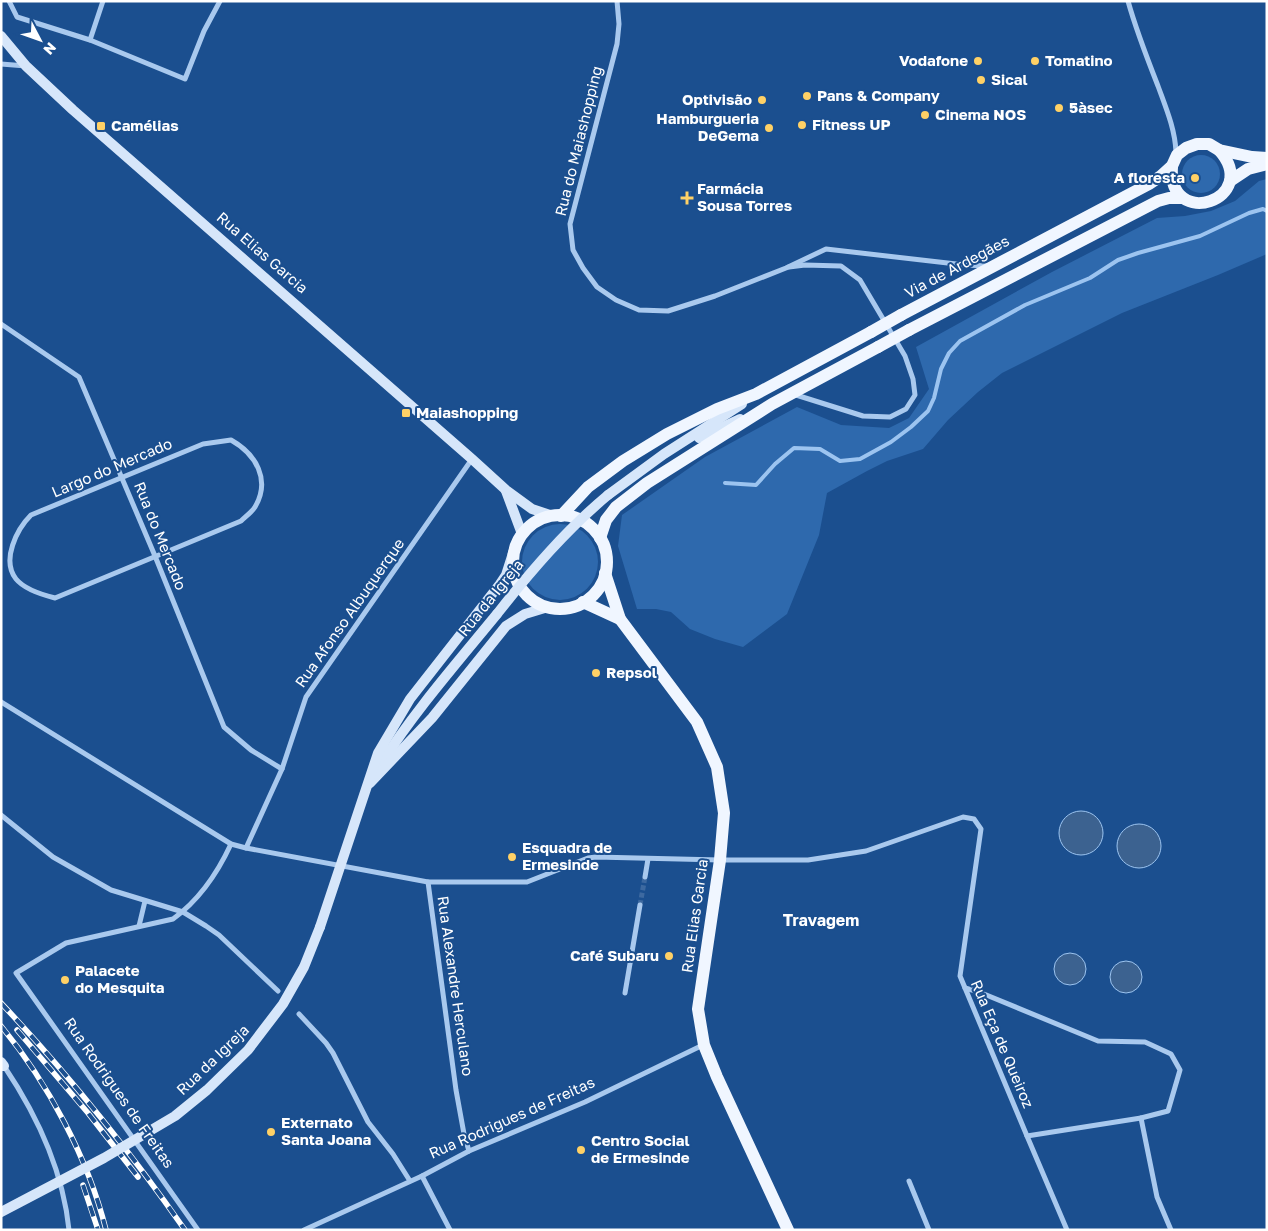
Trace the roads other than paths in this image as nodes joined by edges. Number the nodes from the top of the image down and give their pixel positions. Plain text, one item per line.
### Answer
1 (9, 1) edge
2 (103, 1) edge
3 (220, 1) edge
4 (617, 1) edge
5 (1128, 1) edge
6 (1, 36) edge
7 (90, 40) junction
8 (1, 64) edge
9 (26, 66) junction
10 (1219, 150) junction
11 (1267, 158) edge
12 (1174, 161) junction
13 (1267, 164) edge
14 (1230, 182) junction
15 (1182, 198) junction
16 (994, 266) junction
17 (786, 268) junction
18 (1, 324) edge
19 (792, 393) junction
20 (756, 394) junction
21 (772, 404) junction
22 (664, 454) junction
23 (472, 459) junction
24 (122, 477) junction
25 (506, 490) junction
26 (557, 516) junction
27 (522, 534) junction
28 (600, 538) junction
29 (514, 550) junction
30 (155, 556) junction
31 (605, 574) junction
32 (583, 602) junction
33 (548, 607) junction
34 (620, 619) junction
35 (1, 702) edge
36 (282, 768) junction
37 (368, 785) junction
38 (1, 815) edge
39 (231, 844) junction
40 (246, 848) junction
41 (648, 859) junction
42 (720, 860) junction
43 (340, 867) junction
44 (645, 877) tunnel mouth
45 (428, 882) junction
46 (146, 901) junction
47 (640, 905) tunnel mouth
48 (183, 912) junction
49 (139, 926) junction
50 (965, 988) junction
51 (278, 991) dead end
52 (625, 993) dead end
53 (299, 1014) dead end
54 (704, 1044) junction
55 (2, 1065) edge
56 (1141, 1118) junction
57 (1027, 1136) junction
58 (469, 1151) junction
59 (422, 1176) junction
60 (410, 1181) junction
61 (909, 1181) dead end
62 (1, 1212) edge
63 (314, 1228) edge
64 (69, 1230) edge
65 (198, 1230) edge
66 (304, 1230) edge
67 (450, 1230) edge
68 (788, 1230) edge
69 (929, 1230) edge
70 (1067, 1230) edge
71 (1171, 1230) edge

1 - 7 street
2 - 7 street
3 - 7 street
4 - 17 street, Rua do Maiashopping
5 - 12 street
6 - 9 main road, Rua Elias Garcia
8 - 9 street
9 - 23 main road, Rua Elias Garcia
10 - 11 main road, Via de Ardegães
10 - 12 main road, Via de Ardegães
10 - 14 main road
12 - 15 main road
12 - 16 main road, Via de Ardegães
13 - 14 main road
14 - 15 main road
15 - 19 main road, bridge
16 - 17 street, Rua do Maiashopping
16 - 20 main road, Via de Ardegães, bridge
17 - 19 street, Rua do Maiashopping
18 - 24 street, Rua do Mercado
19 - 21 main road
20 - 22 main road, Via de Ardegães
20 - 26 main road, Via de Ardegães
21 - 22 main road
21 - 28 main road
22 - 37 main road, Rua da Igreja, bridge
23 - 25 main road, Rua Elias Garcia
23 - 36 street, Rua Afonso Albuquerque
24 - 30 street, Rua do Mercado
24 - 30 street, Largo do Mercado
24 - 30 street, Largo do Mercado
25 - 26 main road, Rua Elias Garcia
25 - 27 main road, Rua Elias Garcia
26 - 27 main road
26 - 28 main road
27 - 29 main road
28 - 31 main road
29 - 33 main road
29 - 37 main road, Rua da Igreja
30 - 36 street, Rua do Mercado
31 - 32 main road
31 - 34 main road, Rua Elias Garcia
32 - 33 main road
32 - 34 main road, Rua Elias Garcia
33 - 37 main road, Rua da Igreja
34 - 42 main road, Rua Elias Garcia
35 - 39 street, Rua Alexandre Herculano
36 - 40 street, Rua Afonso Albuquerque
37 - 43 main road, Rua da Igreja
38 - 46 street
39 - 40 street, Rua Alexandre Herculano
39 - 48 street
40 - 43 street, Rua Alexandre Herculano
41 - 42 street
41 - 44 street
41 - 45 street
42 - 50 street, Rua Eça de Queiroz
42 - 54 main road, Rua Elias Garcia
43 - 45 street, Rua Alexandre Herculano
43 - 62 main road, Rua da Igreja, bridge
45 - 58 street, Rua Alexandre Herculano
46 - 48 street
46 - 49 street
47 - 52 street
48 - 49 street
48 - 51 street
49 - 65 street, Rua Rodrigues de Freitas
50 - 56 street
50 - 57 street, Rua Eça de Queiroz
53 - 60 street
54 - 58 street, Rua Rodrigues de Freitas
54 - 68 main road, Rua Elias Garcia
55 - 64 street
56 - 57 street
56 - 71 street
57 - 70 street, Rua Eça de Queiroz
58 - 59 street, Rua Rodrigues de Freitas
59 - 60 street, Rua Rodrigues de Freitas
59 - 67 street
60 - 63 street, Rua Rodrigues de Freitas
61 - 69 street
63 - 66 street, Rua Rodrigues de Freitas

